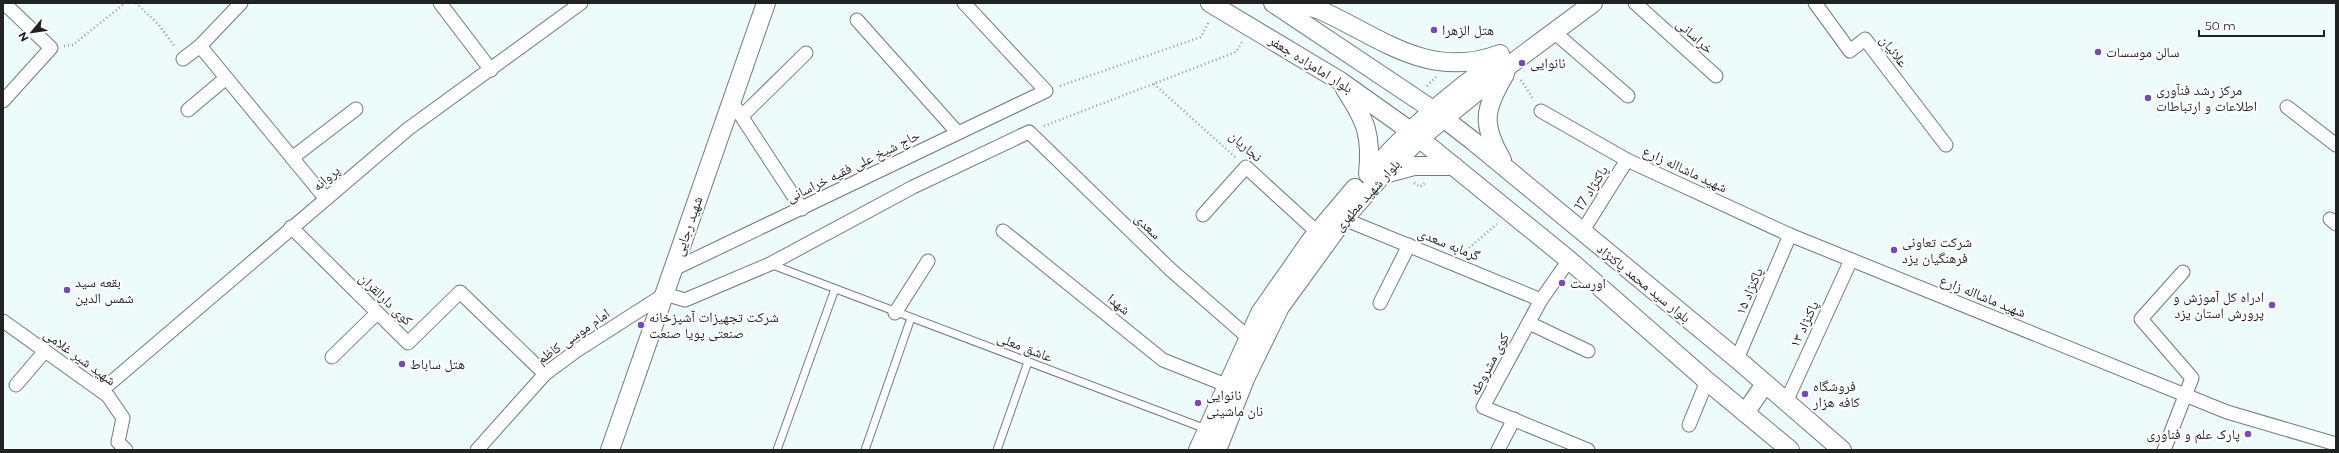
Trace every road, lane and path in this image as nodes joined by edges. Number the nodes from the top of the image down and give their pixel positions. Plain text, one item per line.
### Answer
1 (4, 3) edge
2 (125, 3) edge
3 (136, 3) edge
4 (241, 3) edge
5 (440, 3) edge
6 (581, 3) edge
7 (766, 3) edge
8 (964, 3) edge
9 (1573, 3) edge
10 (1593, 3) edge
11 (1635, 3) edge
12 (1815, 3) edge
13 (1279, 4) edge
14 (1214, 5) edge
15 (1324, 6) edge
16 (857, 20) dead end
17 (1252, 27) junction
18 (1554, 32) junction
19 (200, 46) junction
20 (51, 48) junction
21 (806, 53) dead end
22 (1512, 56) junction
23 (184, 59) joint
24 (491, 70) junction
25 (1716, 76) dead end
26 (226, 78) junction
27 (1340, 81) junction
28 (1154, 84) junction
29 (1046, 91) junction
30 (1628, 96) dead end
31 (3, 101) edge
32 (2287, 107) dead end
33 (356, 109) dead end
34 (737, 109) junction
35 (188, 110) dead end
36 (1541, 111) joint
37 (1438, 114) junction
38 (958, 132) junction
39 (1029, 132) junction
40 (1415, 134) junction
41 (1946, 145) dead end
42 (2336, 145) edge
43 (292, 158) junction
44 (1627, 160) junction
45 (1454, 166) junction
46 (1246, 167) junction
47 (1507, 168) junction
48 (1376, 174) junction
49 (326, 199) junction
50 (802, 209) junction
51 (1510, 212) junction
52 (1203, 215) dead end
53 (1344, 219) junction
54 (291, 228) junction
55 (1003, 231) dead end
56 (1317, 232) junction
57 (1582, 232) junction
58 (1790, 235) junction
59 (1409, 245) junction
60 (1569, 260) junction
61 (1851, 260) junction
62 (928, 261) dead end
63 (1452, 263) junction
64 (770, 264) junction
65 (674, 269) junction
66 (2183, 272) dead end
67 (835, 290) junction
68 (665, 294) junction
69 (1542, 300) junction
70 (1380, 303) dead end
71 (895, 313) junction
72 (376, 314) junction
73 (911, 318) junction
74 (3, 321) edge
75 (1529, 323) junction
76 (1249, 338) junction
77 (45, 350) junction
78 (1588, 350) dead end
79 (332, 357) dead end
80 (1737, 359) junction
81 (1028, 362) junction
82 (545, 374) junction
83 (1707, 381) junction
84 (1765, 384) junction
85 (16, 385) dead end
86 (1226, 386) junction
87 (101, 391) junction
88 (2184, 396) junction
89 (1786, 402) junction
90 (1745, 413) junction
91 (1514, 419) junction
92 (1689, 425) dead end
93 (1206, 429) junction
94 (2336, 444) edge
95 (126, 450) edge
96 (477, 450) edge
97 (610, 450) edge
98 (777, 450) edge
99 (865, 450) edge
100 (997, 450) edge
101 (1198, 450) edge
102 (1217, 450) edge
103 (1498, 450) edge
104 (1588, 450) edge
105 (1790, 450) edge
106 (1842, 450) edge
107 (2164, 450) edge

1 - 20 street
2 - 20 path
3 - 23 path
4 - 19 street
5 - 24 street
6 - 24 street, پروانه
7 - 34 main road, شهید رجایی
8 - 29 street
9 - 22 main road, بلوار شهید مطهری
10 - 18 main road, بلوار شهید مطهری
11 - 25 street, خراسانی
12 - 41 street, علائیان
13 - 15 main road
13 - 37 main road, بلوار امامزاده جعفر
14 - 17 main road, بلوار امامزاده جعفر
14 - 29 path
15 - 22 main road
16 - 38 street
17 - 27 main road, بلوار امامزاده جعفر
17 - 28 path
18 - 22 main road, بلوار شهید مطهری
18 - 30 street
19 - 23 street
19 - 26 street
20 - 31 street
21 - 34 street
22 - 36 path
22 - 37 main road, بلوار شهید مطهری
22 - 47 main road
24 - 49 street, پروانه
26 - 35 street
26 - 43 street
27 - 40 main road, بلوار امامزاده جعفر
27 - 48 main road
28 - 39 path
28 - 46 path, نجاریان
29 - 38 street, حاج شیخ علی فقیه خراسانی
32 - 42 street
33 - 43 street
34 - 50 street
34 - 65 main road, شهید رجایی
36 - 44 street, شهید ماشااله زارع
37 - 40 main road, بلوار شهید مطهری
37 - 47 main road, بلوار سید محمد پاکنژاد
38 - 50 street, حاج شیخ علی فقیه خراسانی
39 - 64 street
39 - 76 street, سعدی
40 - 45 main road
40 - 48 main road, بلوار شهید مطهری
43 - 49 street
44 - 57 street, پاکنژاد 17
44 - 58 street, شهید ماشااله زارع
45 - 48 main road
45 - 51 main road
46 - 52 street
46 - 56 street, نجاریان
47 - 57 main road, بلوار سید محمد پاکنژاد
48 - 53 main road, بلوار شهید مطهری
48 - 56 main road, بلوار شهید مطهری
49 - 54 street, پروانه
50 - 65 street, حاج شیخ علی فقیه خراسانی
51 - 60 main road
51 - 63 path
53 - 59 street, گرمابه سعدی
53 - 102 main road, بلوار شهید مطهری
54 - 72 street, کوی دارالقران
54 - 87 street, پروانه
55 - 86 street, شهدا
56 - 76 main road, بلوار شهید مطهری
57 - 80 main road, بلوار سید محمد پاکنژاد
58 - 61 street, شهید ماشااله زارع
58 - 80 street, پاکنژاد ۱۵
59 - 63 street, گرمابه سعدی
59 - 70 street
60 - 69 street, کوی مشروطه
60 - 83 main road
61 - 88 street, شهید ماشااله زارع
61 - 89 street, پاکنژاد ۱۳
62 - 71 street
63 - 69 street, گرمابه سعدی
64 - 67 lane, عاشق معلی
64 - 68 street
65 - 68 main road, شهید رجایی
66 - 88 street
67 - 71 lane, عاشق معلی
67 - 98 lane
68 - 82 street, امام موسی کاظم
68 - 97 main road, شهید رجایی
69 - 75 street, کوی مشروطه
71 - 73 lane, عاشق معلی
72 - 79 street
72 - 82 street, کوی دارالقران
73 - 81 lane, عاشق معلی
73 - 99 lane
74 - 77 street, شهید شیر غلامی
75 - 78 street
75 - 91 street, کوی مشروطه
76 - 86 main road, بلوار شهید مطهری
77 - 85 street
77 - 87 street, شهید شیر غلامی
80 - 84 main road, بلوار سید محمد پاکنژاد
81 - 93 lane, عاشق معلی
81 - 100 lane
82 - 96 street, امام موسی کاظم
83 - 90 main road
83 - 92 street
84 - 89 main road, بلوار سید محمد پاکنژاد
84 - 90 main road
86 - 93 main road, بلوار شهید مطهری
87 - 95 street, شهید شیر غلامی
88 - 94 street, شهید ماشااله زارع
88 - 107 street
89 - 106 main road, بلوار سید محمد پاکنژاد
90 - 105 main road
91 - 103 street
91 - 104 street, کوی مشروطه
93 - 101 main road, بلوار شهید مطهری

